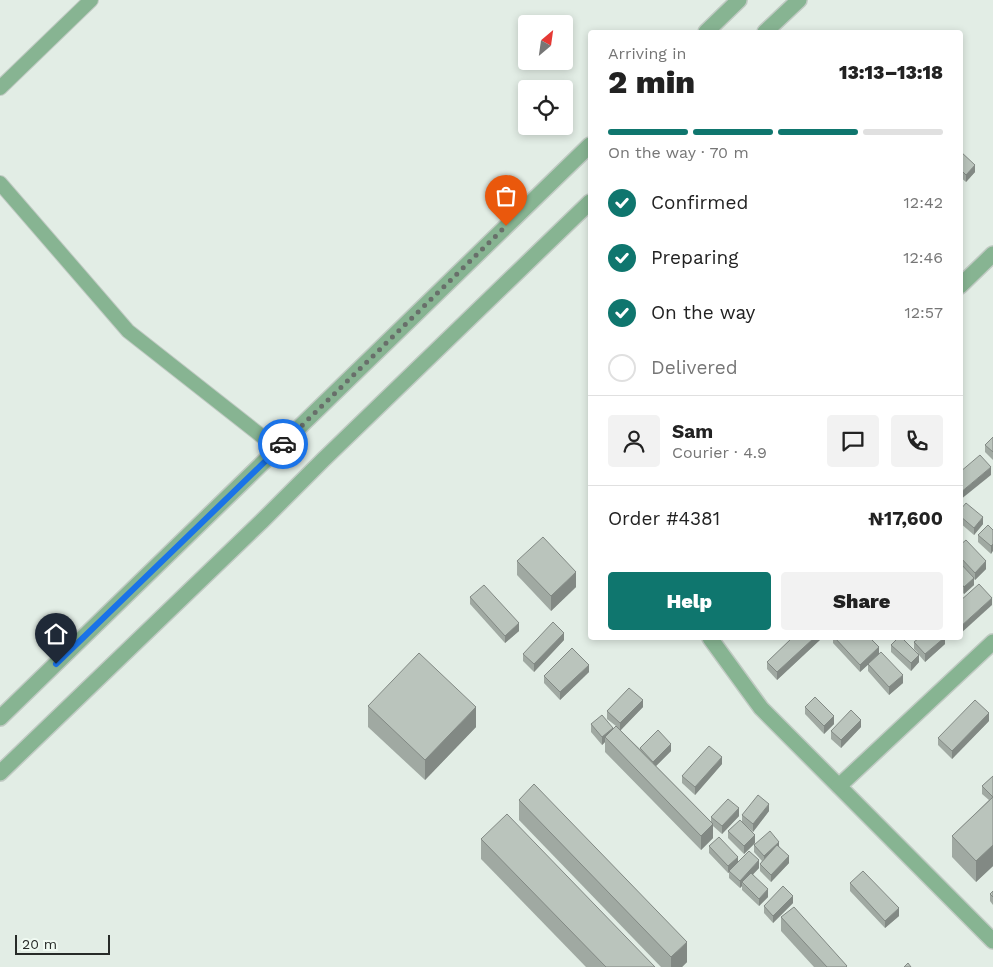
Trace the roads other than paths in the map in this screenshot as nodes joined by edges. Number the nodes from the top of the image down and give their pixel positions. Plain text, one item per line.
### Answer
1 (91, 0) edge
2 (739, 0) edge
3 (799, 0) edge
4 (708, 30) edge
5 (767, 30) edge
6 (0, 88) edge
7 (588, 147) edge
8 (0, 183) edge
9 (588, 204) edge
10 (993, 254) edge
11 (963, 283) edge
12 (278, 449) junction
13 (711, 640) edge
14 (993, 642) edge
15 (0, 718) edge
16 (0, 773) edge
17 (839, 786) junction
18 (993, 941) edge

1 - 6 lane
2 - 4 street
3 - 5 street
7 - 12 street
8 - 12 lane
9 - 16 street
10 - 11 street
12 - 15 street
13 - 17 street
14 - 17 street
17 - 18 street

